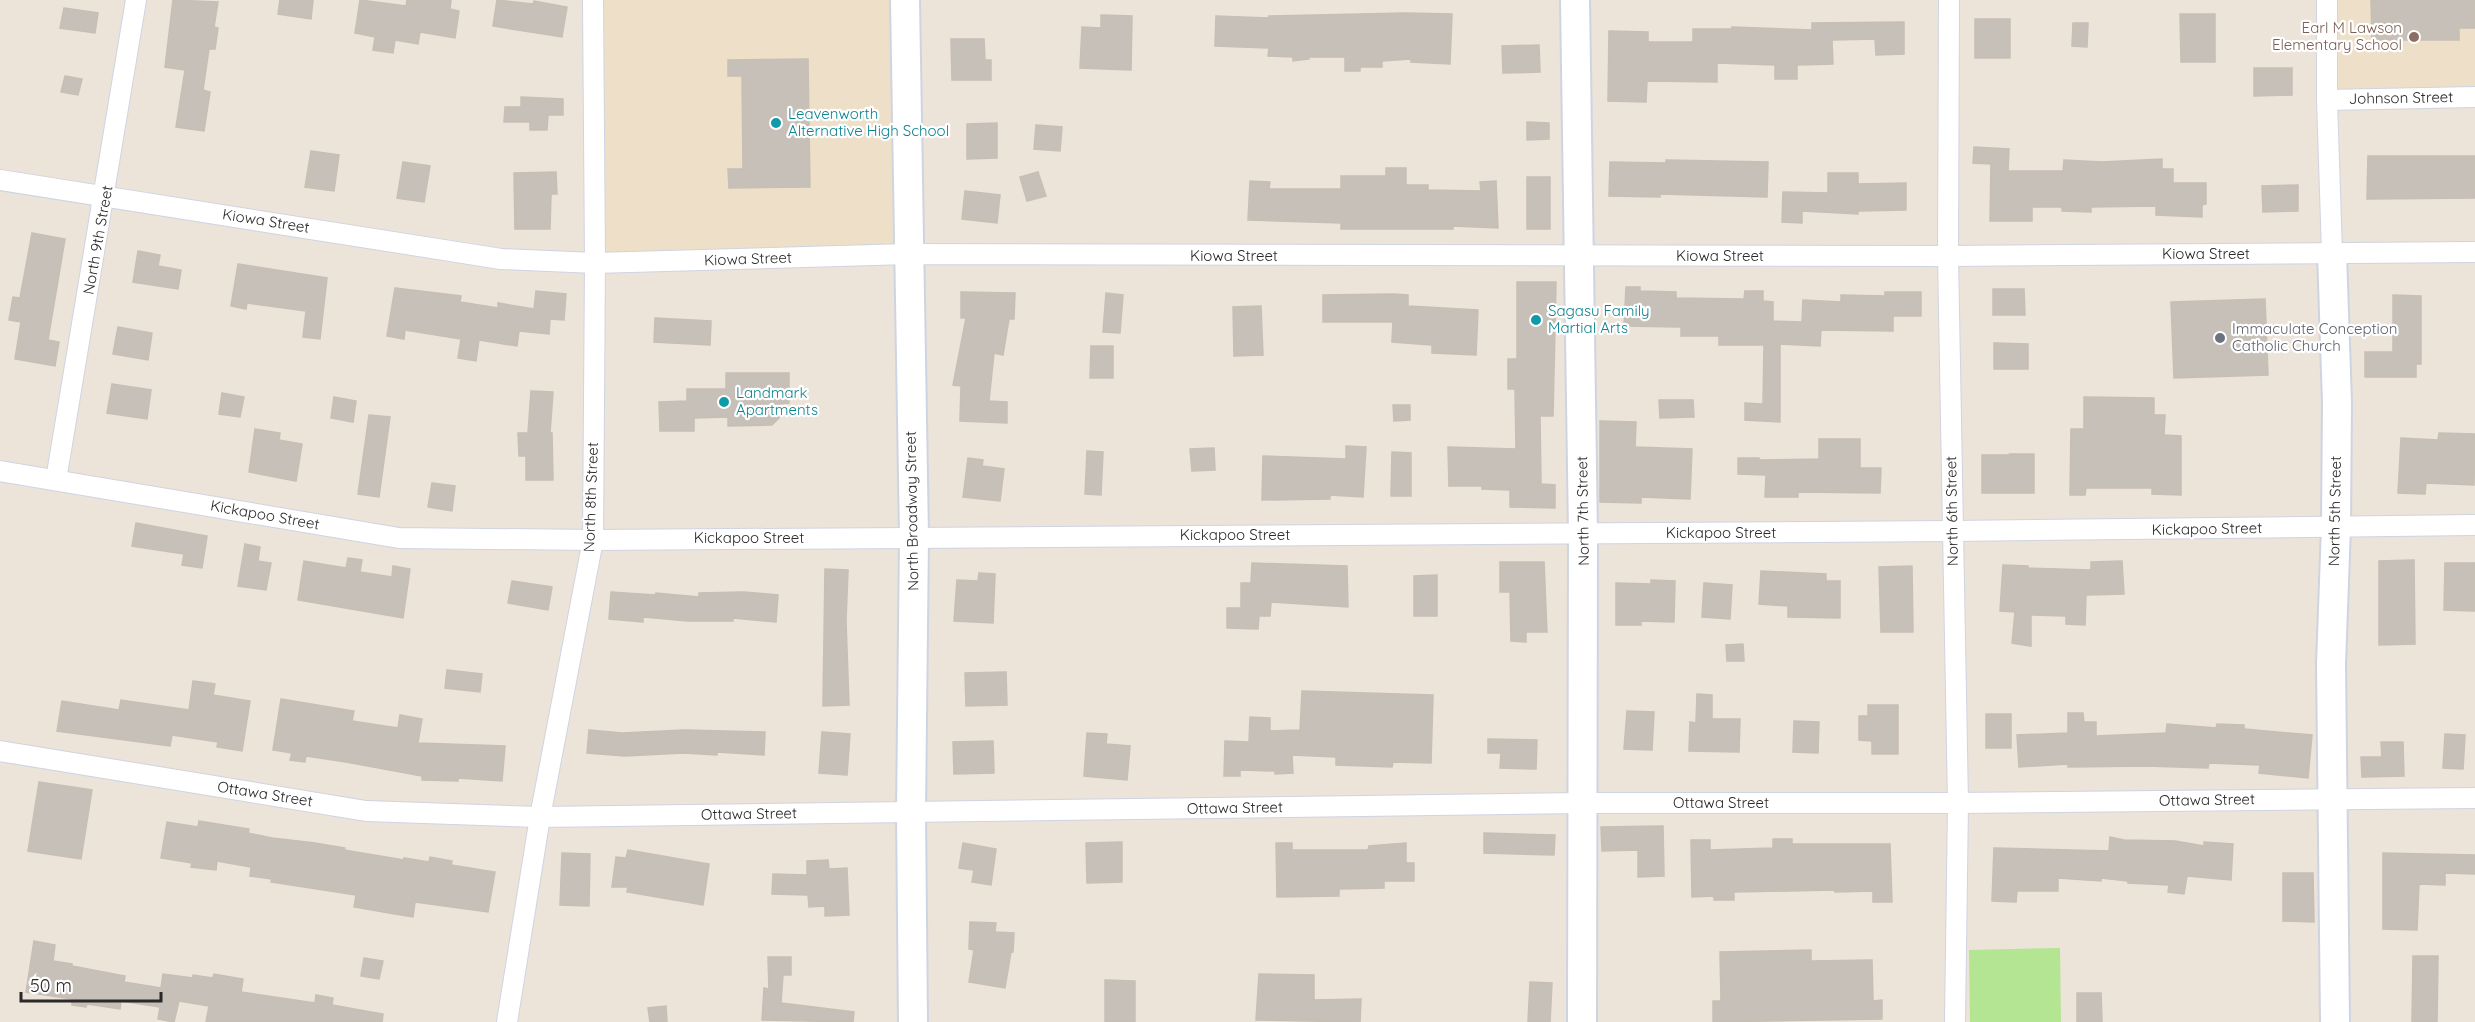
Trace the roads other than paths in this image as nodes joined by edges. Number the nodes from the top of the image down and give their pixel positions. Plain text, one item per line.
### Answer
1 (136, 0) edge
2 (593, 0) edge
3 (905, 0) edge
4 (1575, 0) edge
5 (1949, 0) edge
6 (2327, 0) edge
7 (2475, 97) edge
8 (2327, 100) junction
9 (0, 180) edge
10 (105, 196) junction
11 (2475, 252) edge
12 (2332, 253) junction
13 (908, 254) junction
14 (1579, 256) junction
15 (1948, 256) junction
16 (595, 263) junction
17 (0, 471) edge
18 (56, 480) junction
19 (2475, 525) edge
20 (2336, 527) junction
21 (1953, 531) junction
22 (1583, 534) junction
23 (914, 537) junction
24 (593, 540) junction
25 (0, 751) edge
26 (2332, 798) junction
27 (2475, 798) edge
28 (1583, 803) junction
29 (1958, 803) junction
30 (911, 812) junction
31 (540, 817) junction
32 (507, 1022) edge
33 (913, 1022) edge
34 (1582, 1022) edge
35 (1955, 1022) edge
36 (2335, 1022) edge

1 - 10 street, North 9th Street
2 - 16 street, North 8th Street
3 - 13 street, North Broadway Street
4 - 14 street, North 7th Street
5 - 15 street, North 6th Street
6 - 8 street, North 5th Street
7 - 8 street, Johnson Street
8 - 12 street, North 5th Street
9 - 10 street, Kiowa Street
10 - 16 street, Kiowa Street
10 - 18 street, North 9th Street
11 - 12 street, Kiowa Street
12 - 15 street, Kiowa Street
12 - 20 street, North 5th Street
13 - 14 street, Kiowa Street
13 - 16 street, Kiowa Street
13 - 23 street, North Broadway Street
14 - 15 street, Kiowa Street
14 - 22 street, North 7th Street
15 - 21 street, North 6th Street
16 - 24 street, North 8th Street
17 - 18 street, Kickapoo Street
18 - 24 street, Kickapoo Street
19 - 20 street, Kickapoo Street
20 - 21 street, Kickapoo Street
20 - 26 street, North 5th Street
21 - 22 street, Kickapoo Street
21 - 29 street, North 6th Street
22 - 23 street, Kickapoo Street
22 - 28 street, North 7th Street
23 - 24 street, Kickapoo Street
23 - 30 street, North Broadway Street
24 - 31 street, North 8th Street
25 - 31 street, Ottawa Street
26 - 27 street, Ottawa Street
26 - 29 street, Ottawa Street
26 - 36 street, North 5th Street
28 - 29 street, Ottawa Street
28 - 30 street, Ottawa Street
28 - 34 street, North 7th Street
29 - 35 street, North 6th Street
30 - 31 street, Ottawa Street
30 - 33 street, North Broadway Street
31 - 32 street, North 8th Street

